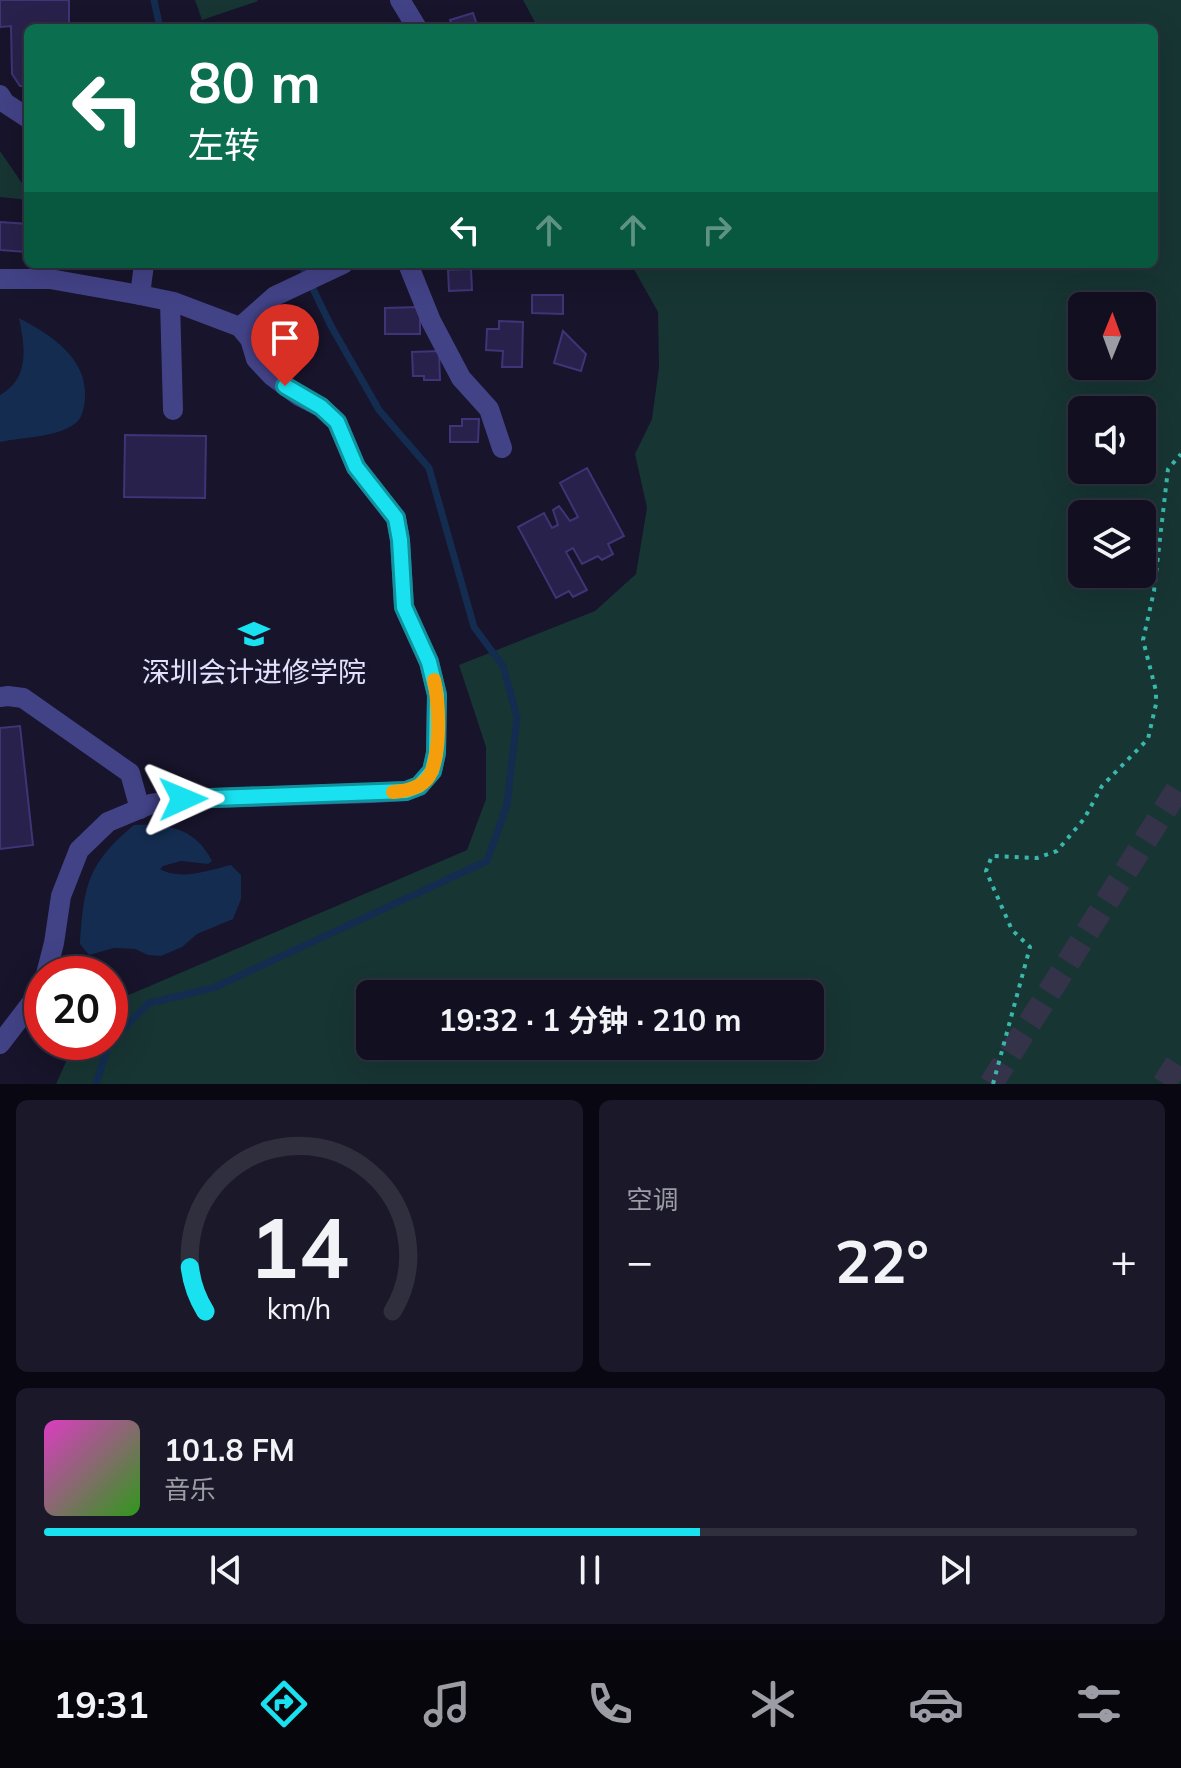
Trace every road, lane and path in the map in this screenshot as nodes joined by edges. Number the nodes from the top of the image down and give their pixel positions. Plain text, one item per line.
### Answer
1 (400, 0) edge
2 (415, 24) edge
3 (0, 95) edge
4 (24, 115) edge
5 (143, 268) edge
6 (332, 268) edge
7 (410, 268) edge
8 (0, 279) edge
9 (140, 295) junction
10 (170, 302) junction
11 (240, 327) junction
12 (173, 410) dead end
13 (502, 448) dead end
14 (1181, 454) edge
15 (0, 697) edge
16 (140, 809) junction
17 (49, 956) edge
18 (24, 1013) edge
19 (0, 1044) edge
20 (993, 1084) edge

1 - 2 lane
3 - 4 lane
5 - 9 lane
6 - 11 lane
7 - 13 lane
8 - 9 lane
9 - 10 lane
10 - 11 lane
10 - 12 lane
11 - 16 lane
14 - 20 path
15 - 16 lane
16 - 17 lane
18 - 19 lane

